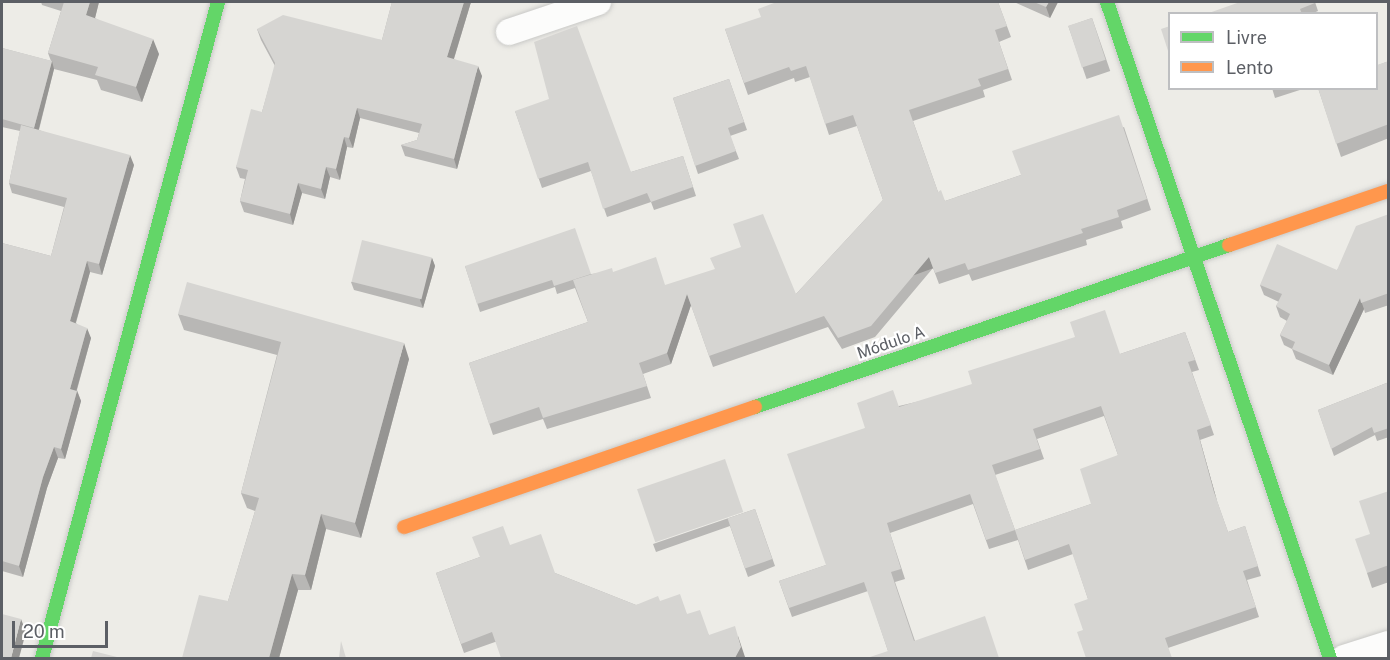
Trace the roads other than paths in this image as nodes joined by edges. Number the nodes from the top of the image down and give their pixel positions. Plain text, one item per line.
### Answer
1 (218, 2) edge
2 (597, 2) edge
3 (1107, 2) edge
4 (509, 32) dead end
5 (1389, 191) edge
6 (1196, 255) junction
7 (404, 527) dead end
8 (1389, 644) edge
9 (42, 658) edge
10 (1330, 658) edge
11 (1344, 658) edge

1 - 9 street
2 - 4 street
3 - 6 street
5 - 6 street, Módulo A
6 - 7 street, Módulo A
6 - 10 street
8 - 11 street

